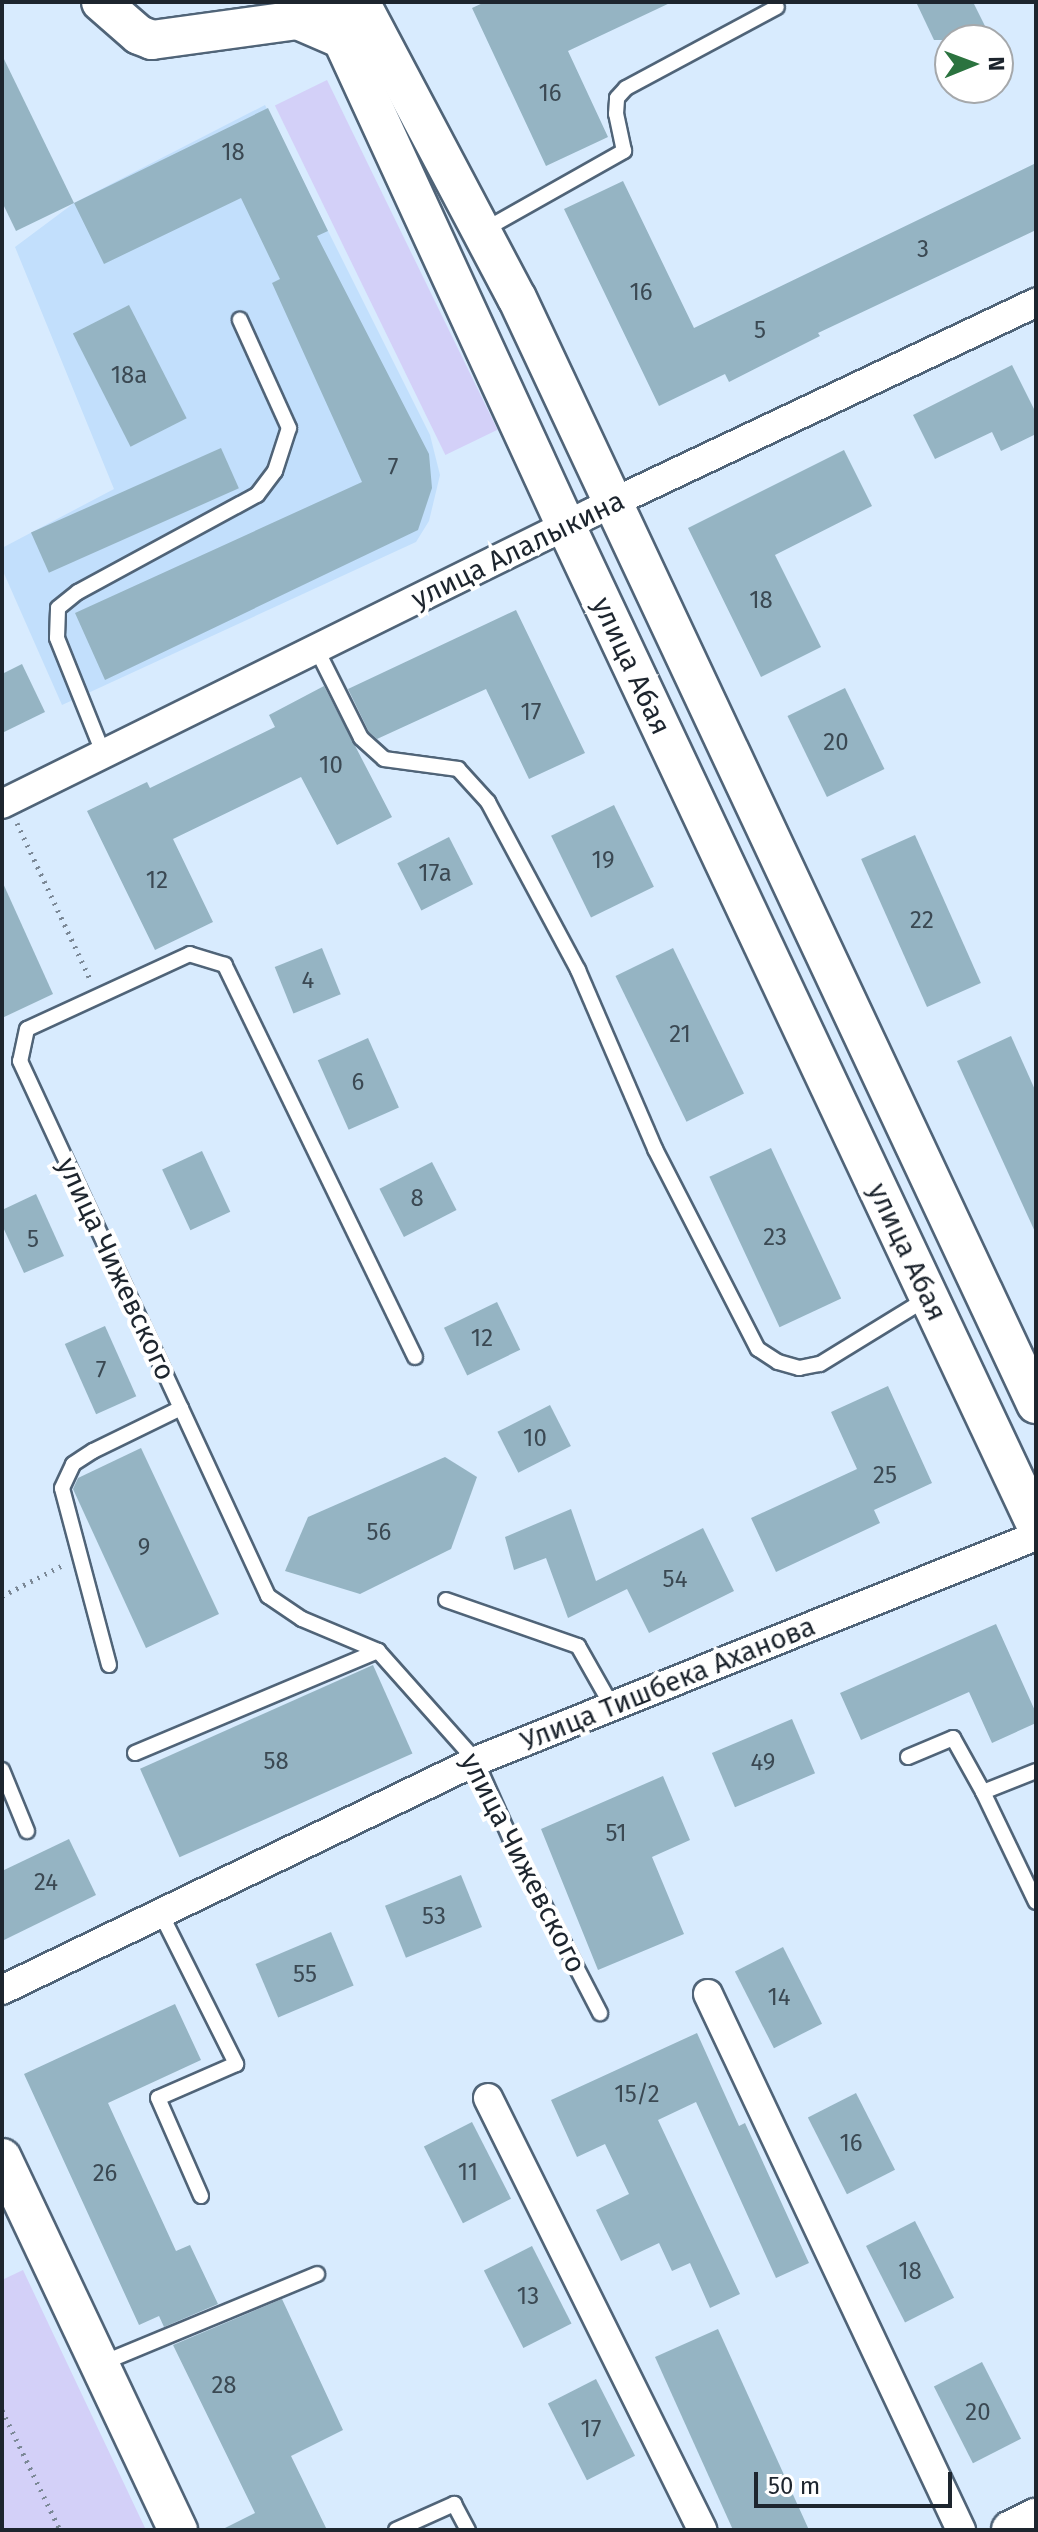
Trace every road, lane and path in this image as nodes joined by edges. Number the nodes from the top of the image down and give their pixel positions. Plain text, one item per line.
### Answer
1 (101, 2) edge
2 (325, 2) edge
3 (360, 2) edge
4 (777, 7) dead end
5 (368, 26) edge
6 (481, 231) junction
7 (1036, 303) edge
8 (240, 320) dead end
9 (613, 502) junction
10 (566, 526) junction
11 (317, 650) junction
12 (104, 755) junction
13 (5, 802) edge
14 (98, 996) junction
15 (929, 1298) junction
16 (415, 1357) dead end
17 (1036, 1404) edge
18 (181, 1408) junction
19 (1036, 1525) edge
20 (1036, 1536) edge
21 (80, 1557) junction
22 (2, 1596) edge
23 (446, 1600) dead end
24 (378, 1651) junction
25 (109, 1665) dead end
26 (612, 1706) junction
27 (135, 1753) dead end
28 (908, 1757) dead end
29 (476, 1761) junction
30 (2, 1770) edge
31 (1036, 1771) edge
32 (983, 1792) junction
33 (27, 1831) dead end
34 (1036, 1902) edge
35 (161, 1914) junction
36 (2, 1990) edge
37 (708, 1994) dead end
38 (600, 2013) dead end
39 (488, 2098) dead end
40 (7, 2181) edge
41 (201, 2196) dead end
42 (317, 2274) dead end
43 (100, 2364) junction
44 (2, 2410) edge
45 (1036, 2518) edge
46 (60, 2530) edge
47 (178, 2530) edge
48 (396, 2530) edge
49 (468, 2530) edge
50 (702, 2530) edge
51 (961, 2530) edge
52 (1011, 2530) edge

1 - 5 main road
2 - 5 main road
3 - 5 main road
4 - 6 lane
5 - 6 main road, улица Абая
5 - 10 main road, улица Абая
6 - 9 main road, улица Абая
7 - 9 street, улица Алалыкина
8 - 12 lane
9 - 10 street, улица Алалыкина
9 - 17 main road, улица Абая
10 - 11 street, улица Алалыкина
10 - 15 main road, улица Абая
11 - 12 street, улица Алалыкина
11 - 15 lane
12 - 13 street, улица Алалыкина
13 - 14 path
14 - 16 lane, улица Чижевского
14 - 18 lane, улица Чижевского
15 - 19 main road, улица Абая
18 - 21 lane
18 - 24 lane, улица Чижевского
20 - 26 street, Улица Тишбека Аханова
21 - 22 path
21 - 25 lane
23 - 26 lane
24 - 27 lane
24 - 29 lane, улица Чижевского
26 - 29 street, Улица Тишбека Аханова
28 - 32 lane
29 - 35 street, Улица Тишбека Аханова
29 - 38 lane, улица Чижевского
30 - 33 lane
31 - 32 lane
32 - 34 lane
35 - 36 street, Улица Тишбека Аханова
35 - 41 lane
37 - 51 street
39 - 50 street
40 - 43 main road
42 - 43 lane
43 - 47 main road
44 - 46 path
45 - 52 main road
48 - 49 lane

